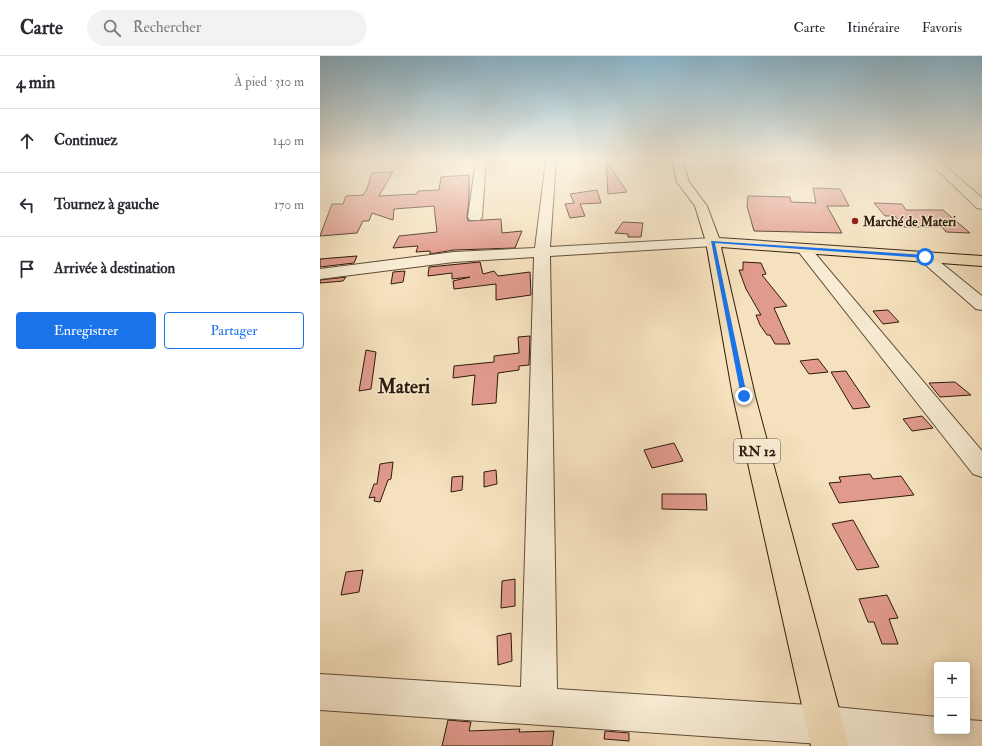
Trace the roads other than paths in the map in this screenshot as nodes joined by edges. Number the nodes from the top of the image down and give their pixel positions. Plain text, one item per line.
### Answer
1 (478, 192) edge
2 (547, 192) edge
3 (691, 192) edge
4 (968, 192) edge
5 (982, 205) edge
6 (475, 217) dead end
7 (713, 242) junction
8 (803, 248) junction
9 (542, 252) junction
10 (925, 257) junction
11 (982, 261) edge
12 (320, 274) edge
13 (982, 305) edge
14 (982, 468) edge
15 (320, 692) edge
16 (539, 706) junction
17 (827, 736) edge
18 (982, 740) edge

1 - 6 street
2 - 9 street
3 - 7 main road, RN 12
4 - 5 street
7 - 8 main road
7 - 9 street
7 - 17 main road, RN 12
8 - 10 main road
8 - 14 street
9 - 12 street
9 - 16 street
10 - 11 main road
10 - 13 street
15 - 16 street
16 - 17 street
17 - 18 street

